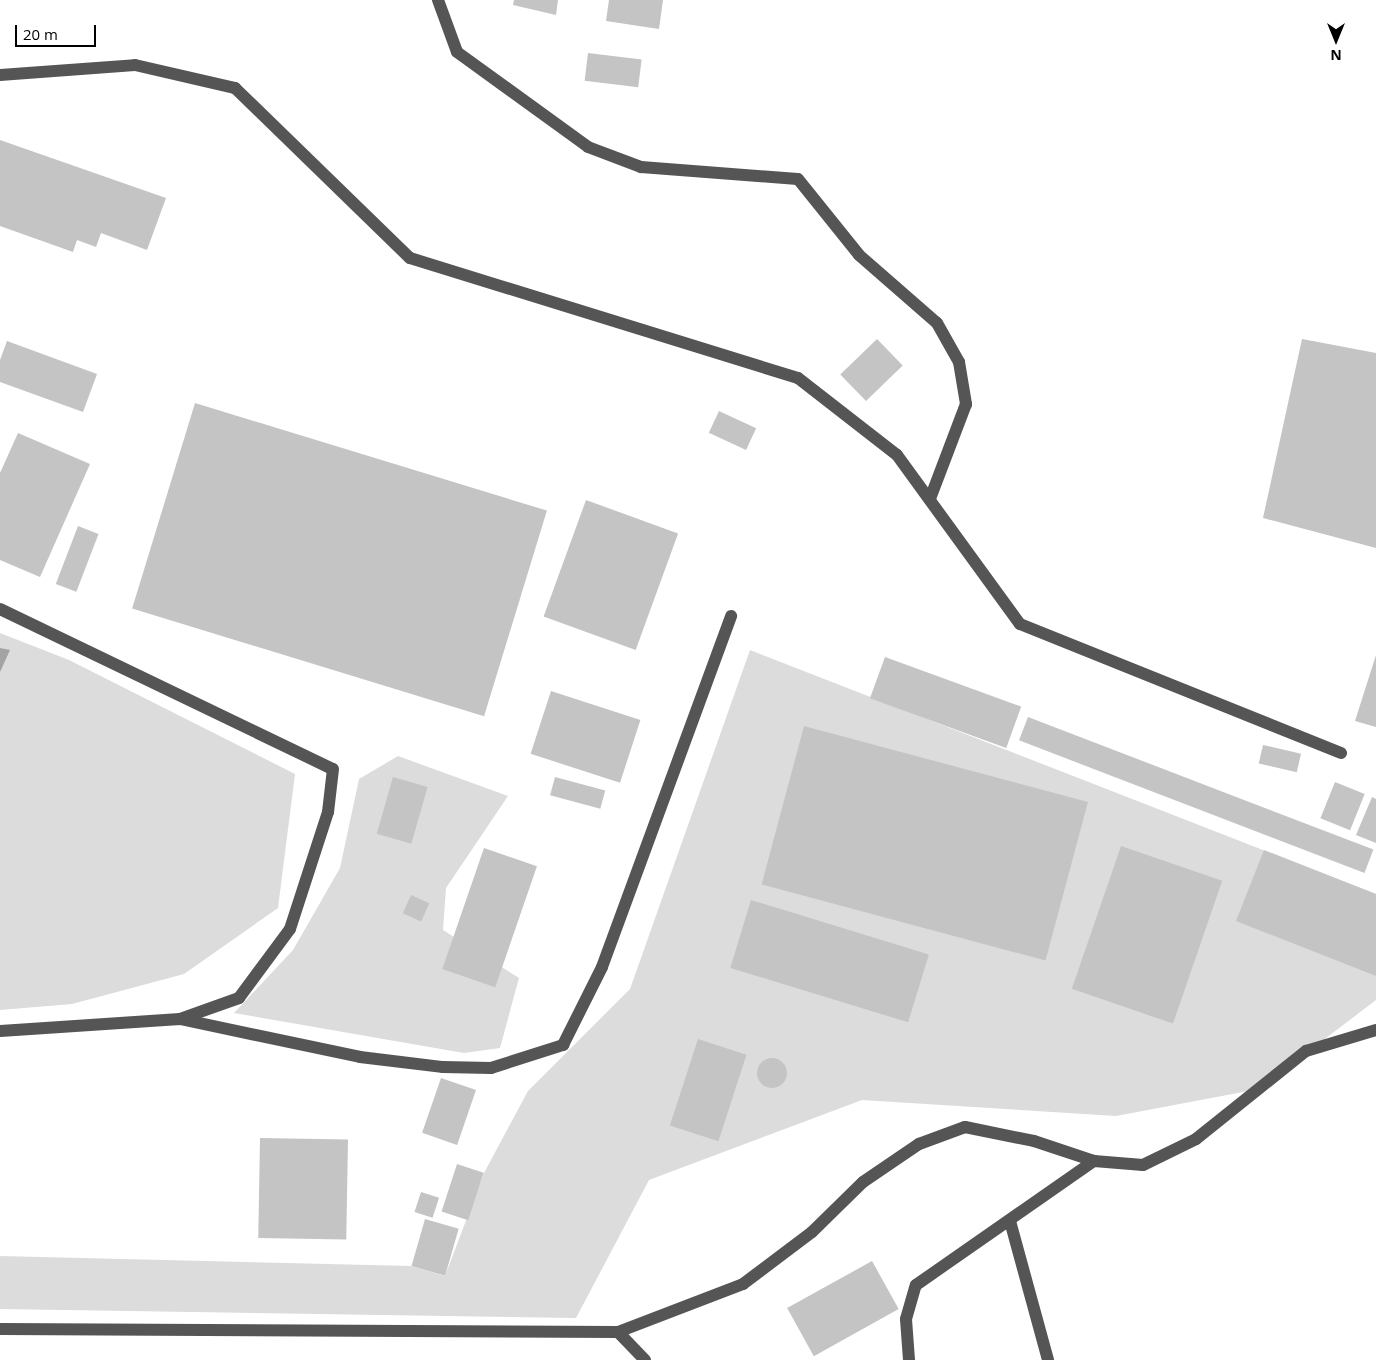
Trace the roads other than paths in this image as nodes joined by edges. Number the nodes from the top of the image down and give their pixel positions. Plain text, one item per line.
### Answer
1 (438, 0) edge
2 (0, 75) edge
3 (930, 499) junction
4 (0, 609) edge
5 (731, 616) dead end
6 (1341, 752) dead end
7 (180, 1019) junction
8 (1376, 1030) edge
9 (0, 1031) edge
10 (1094, 1161) junction
11 (1010, 1221) junction
12 (0, 1329) edge
13 (618, 1332) junction
14 (645, 1360) edge
15 (909, 1360) edge
16 (1048, 1360) edge

1 - 3 lane
2 - 3 lane
3 - 6 lane
4 - 7 lane
5 - 7 lane
7 - 9 lane
8 - 10 lane
10 - 11 lane
10 - 13 lane
11 - 15 lane
11 - 16 lane
12 - 13 lane
13 - 14 lane

